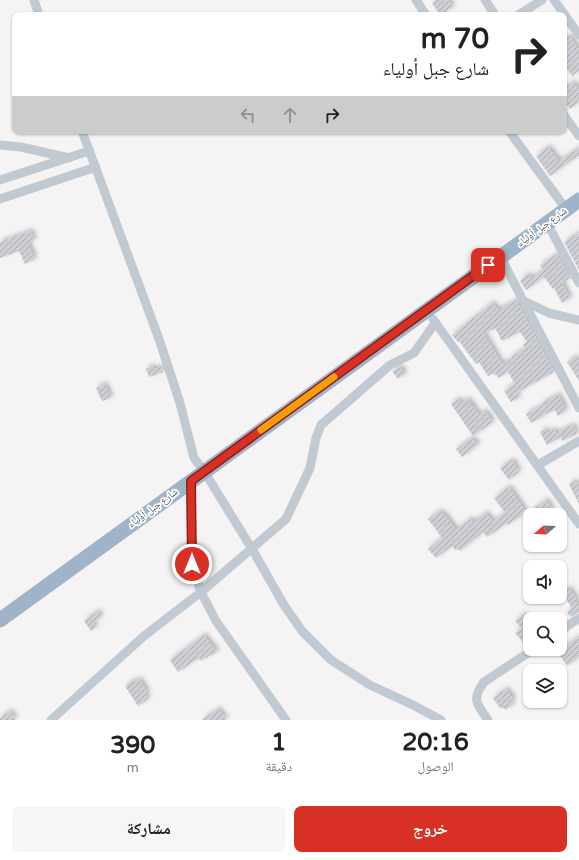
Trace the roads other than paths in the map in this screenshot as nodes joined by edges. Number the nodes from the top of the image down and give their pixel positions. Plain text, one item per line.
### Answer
1 (34, 0) edge
2 (416, 0) edge
3 (485, 0) edge
4 (542, 0) edge
5 (554, 0) edge
6 (38, 12) edge
7 (424, 12) edge
8 (493, 12) edge
9 (523, 12) edge
10 (563, 12) edge
11 (567, 18) edge
12 (579, 35) edge
13 (567, 119) edge
14 (83, 134) edge
15 (511, 134) edge
16 (579, 136) edge
17 (0, 145) edge
18 (90, 151) junction
19 (70, 158) junction
20 (96, 167) junction
21 (0, 180) edge
22 (0, 185) edge
23 (2, 198) edge
24 (579, 200) edge
25 (566, 209) junction
26 (547, 223) junction
27 (500, 256) junction
28 (579, 284) edge
29 (522, 300) junction
30 (428, 309) junction
31 (579, 320) edge
32 (435, 323) junction
33 (579, 408) edge
34 (579, 441) edge
35 (538, 465) junction
36 (204, 472) junction
37 (191, 481) junction
38 (579, 524) edge
39 (252, 549) junction
40 (201, 592) junction
41 (579, 618) edge
42 (0, 620) edge
43 (567, 626) edge
44 (523, 656) edge
45 (50, 720) edge
46 (286, 720) edge
47 (441, 720) edge
48 (488, 720) edge

1 - 6 street
2 - 7 street
3 - 8 street
4 - 9 street
5 - 10 street
11 - 12 street
13 - 16 street
14 - 18 street
15 - 25 street
17 - 19 street
18 - 19 street
18 - 20 street
19 - 21 street
20 - 23 street
20 - 36 street
22 - 23 street
24 - 25 highway, شارع جبل أولياء
25 - 26 highway, شارع جبل أولياء
26 - 27 highway, شارع جبل أولياء
26 - 28 street
27 - 29 street
27 - 30 highway, شارع جبل أولياء
29 - 31 street
29 - 33 street
30 - 32 street
30 - 36 highway, شارع جبل أولياء
32 - 35 street
32 - 39 street
34 - 35 street
35 - 38 street
36 - 37 highway, شارع جبل أولياء
36 - 39 street
37 - 40 street
37 - 42 highway, شارع جبل أولياء
39 - 40 street
39 - 47 street
40 - 45 street
40 - 46 street
41 - 43 street
44 - 48 street

